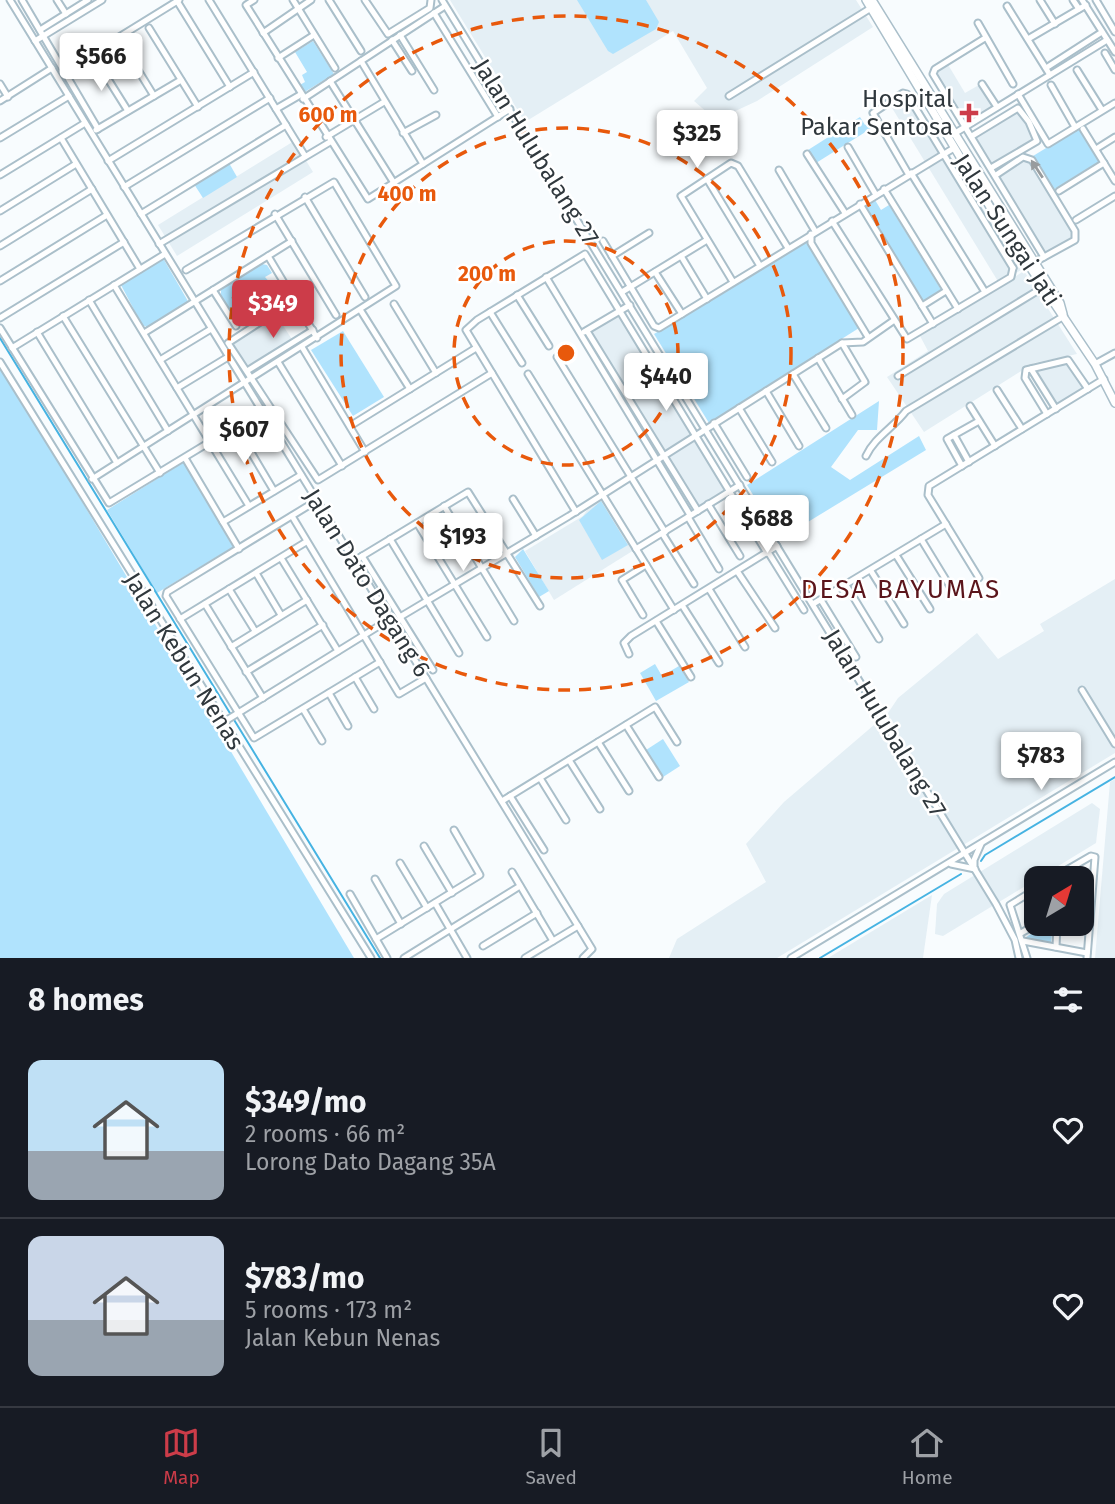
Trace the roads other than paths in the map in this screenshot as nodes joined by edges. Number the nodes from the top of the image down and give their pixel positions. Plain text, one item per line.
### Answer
1 (10, 0) edge
2 (22, 0) edge
3 (58, 0) edge
4 (88, 0) edge
5 (102, 0) edge
6 (209, 0) edge
7 (254, 0) edge
8 (293, 0) edge
9 (311, 0) edge
10 (329, 0) edge
11 (375, 0) edge
12 (431, 0) edge
13 (866, 0) edge
14 (1040, 0) edge
15 (1073, 0) edge
16 (1096, 0) edge
17 (178, 1) edge
18 (367, 2) edge
19 (444, 3) edge
20 (1084, 3) edge
21 (872, 4) edge
22 (1007, 6) dead end
23 (298, 9) junction
24 (1079, 9) junction
25 (434, 13) junction
26 (66, 14) junction
27 (978, 23) dead end
28 (1055, 24) junction
29 (149, 28) dead end
30 (1102, 32) junction
31 (1115, 32) edge
32 (42, 33) junction
33 (263, 33) junction
34 (314, 34) junction
35 (400, 35) junction
36 (985, 38) junction
37 (1028, 39) junction
38 (392, 40) junction
39 (1107, 40) junction
40 (35, 41) junction
41 (122, 44) dead end
42 (360, 51) dead end
43 (1115, 52) edge
44 (1105, 53) dead end
45 (278, 58) junction
46 (96, 60) dead end
47 (360, 61) junction
48 (52, 68) junction
49 (335, 68) dead end
50 (1046, 68) junction
51 (1077, 70) dead end
52 (1115, 70) edge
53 (64, 71) junction
54 (412, 71) dead end
55 (254, 72) junction
56 (1050, 75) junction
57 (181, 80) junction
58 (330, 81) junction
59 (0, 84) edge
60 (982, 84) dead end
61 (1013, 84) dead end
62 (1051, 85) dead end
63 (230, 87) junction
64 (434, 90) dead end
65 (1018, 94) junction
66 (69, 96) junction
67 (154, 96) junction
68 (729, 96) dead end
69 (8, 97) junction
70 (301, 97) junction
71 (270, 98) junction
72 (0, 102) edge
73 (384, 102) junction
74 (1115, 103) edge
75 (198, 107) junction
76 (997, 107) junction
77 (276, 109) junction
78 (510, 109) junction
79 (1102, 110) junction
80 (128, 111) junction
81 (436, 115) dead end
82 (498, 117) junction
83 (354, 120) junction
84 (85, 124) junction
85 (286, 125) junction
86 (966, 127) junction
87 (1075, 127) junction
88 (98, 129) junction
89 (1083, 129) dead end
90 (957, 132) junction
91 (91, 133) junction
92 (403, 133) junction
93 (972, 136) junction
94 (1115, 137) edge
95 (0, 138) edge
96 (61, 138) junction
97 (328, 140) junction
98 (964, 144) junction
99 (848, 147) dead end
100 (954, 149) junction
101 (1096, 149) junction
102 (807, 154) dead end
103 (944, 154) junction
104 (305, 156) junction
105 (108, 161) junction
106 (1104, 163) junction
107 (76, 164) junction
108 (423, 164) junction
109 (991, 168) junction
110 (779, 170) dead end
111 (910, 174) junction
112 (0, 175) edge
113 (996, 175) junction
114 (707, 179) junction
115 (1115, 181) edge
116 (394, 183) junction
117 (124, 187) junction
118 (92, 190) junction
119 (884, 190) junction
120 (1059, 191) dead end
121 (876, 195) junction
122 (1115, 196) edge
123 (305, 197) junction
124 (860, 204) junction
125 (1003, 207) junction
126 (0, 211) edge
127 (992, 212) junction
128 (141, 214) junction
129 (275, 214) junction
130 (845, 214) junction
131 (107, 215) junction
132 (1076, 220) dead end
133 (832, 221) junction
134 (813, 232) junction
135 (649, 233) dead end
136 (707, 240) junction
137 (603, 241) dead end
138 (124, 242) junction
139 (292, 242) junction
140 (159, 244) junction
141 (0, 246) edge
142 (788, 247) junction
143 (165, 254) junction
144 (268, 256) junction
145 (612, 256) junction
146 (681, 256) junction
147 (1044, 257) junction
148 (1024, 260) junction
149 (1035, 262) junction
150 (760, 266) junction
151 (1013, 268) junction
152 (140, 269) junction
153 (186, 270) dead end
154 (655, 272) junction
155 (546, 277) junction
156 (0, 281) edge
157 (733, 282) junction
158 (114, 285) junction
159 (630, 287) junction
160 (1042, 288) junction
161 (213, 290) junction
162 (946, 291) junction
163 (622, 292) junction
164 (985, 292) junction
165 (517, 295) junction
166 (365, 297) dead end
167 (707, 299) junction
168 (89, 300) junction
169 (294, 300) junction
170 (194, 302) junction
171 (394, 304) dead end
172 (630, 305) junction
173 (922, 306) junction
174 (958, 309) junction
175 (361, 311) junction
176 (490, 312) junction
177 (619, 312) junction
178 (682, 314) junction
179 (336, 315) dead end
180 (1063, 315) junction
181 (63, 316) junction
182 (0, 318) edge
183 (893, 321) junction
184 (933, 324) junction
185 (236, 326) dead end
186 (0, 328) edge
187 (211, 329) junction
188 (313, 330) junction
189 (37, 332) junction
190 (144, 333) junction
191 (584, 333) junction
192 (868, 337) junction
193 (317, 338) junction
194 (842, 344) junction
195 (548, 346) dead end
196 (302, 347) junction
197 (12, 348) junction
198 (476, 348) junction
199 (1115, 353) edge
200 (228, 357) junction
201 (557, 357) dead end
202 (818, 358) junction
203 (160, 360) junction
204 (0, 362) edge
205 (278, 362) junction
206 (522, 363) dead end
207 (1095, 364) junction
208 (1031, 369) junction
209 (247, 371) junction
210 (436, 373) junction
211 (492, 373) junction
212 (528, 374) dead end
213 (793, 374) junction
214 (898, 376) dead end
215 (252, 378) junction
216 (1104, 379) junction
217 (244, 383) junction
218 (177, 387) junction
219 (410, 389) junction
220 (1088, 389) junction
221 (997, 390) dead end
222 (766, 391) junction
223 (842, 399) junction
224 (1115, 404) edge
225 (970, 406) dead end
226 (738, 408) junction
227 (1056, 408) junction
228 (261, 411) junction
229 (1047, 414) junction
230 (193, 415) junction
231 (852, 415) dead end
232 (979, 421) junction
233 (714, 423) junction
234 (236, 426) junction
235 (350, 426) junction
236 (826, 428) dead end
237 (705, 429) junction
238 (1022, 429) junction
239 (168, 431) junction
240 (954, 435) junction
241 (695, 436) junction
242 (210, 442) junction
243 (799, 446) dead end
244 (995, 446) junction
245 (143, 447) junction
246 (365, 452) junction
247 (664, 456) junction
248 (866, 456) dead end
249 (185, 458) junction
250 (657, 461) junction
251 (772, 462) dead end
252 (969, 462) junction
253 (117, 463) junction
254 (342, 466) junction
255 (962, 466) junction
256 (160, 473) junction
257 (301, 475) junction
258 (631, 477) junction
259 (747, 477) dead end
260 (92, 479) junction
261 (740, 485) junction
262 (274, 491) junction
263 (729, 491) junction
264 (603, 495) junction
265 (513, 499) dead end
266 (316, 501) junction
267 (708, 504) junction
268 (249, 506) junction
269 (444, 506) junction
270 (698, 511) junction
271 (576, 512) junction
272 (292, 516) junction
273 (689, 516) junction
274 (223, 522) junction
275 (417, 523) junction
276 (946, 524) junction
277 (663, 532) junction
278 (536, 536) junction
279 (390, 539) junction
280 (921, 539) junction
281 (306, 542) junction
282 (777, 546) junction
283 (636, 549) junction
284 (239, 550) junction
285 (507, 552) junction
286 (767, 553) junction
287 (895, 555) junction
288 (362, 556) junction
289 (740, 556) dead end
290 (281, 558) junction
291 (354, 561) junction
292 (646, 565) junction
293 (482, 568) junction
294 (719, 569) dead end
295 (737, 571) junction
296 (871, 571) junction
297 (256, 573) junction
298 (979, 578) dead end
299 (455, 584) junction
300 (694, 584) dead end
301 (846, 585) junction
302 (229, 589) junction
303 (709, 589) junction
304 (954, 593) dead end
305 (307, 600) junction
306 (821, 600) junction
307 (428, 601) junction
308 (205, 604) junction
309 (813, 604) junction
310 (682, 605) junction
311 (540, 606) dead end
312 (930, 609) dead end
313 (674, 610) junction
314 (804, 610) dead end
315 (281, 615) junction
316 (643, 615) dead end
317 (400, 617) junction
318 (180, 619) junction
319 (390, 619) junction
320 (514, 621) dead end
321 (656, 621) junction
322 (904, 624) dead end
323 (323, 625) junction
324 (775, 628) dead end
325 (255, 631) junction
326 (363, 635) junction
327 (487, 637) dead end
328 (879, 639) dead end
329 (231, 647) junction
330 (745, 647) dead end
331 (338, 651) junction
332 (460, 653) dead end
333 (629, 654) dead end
334 (856, 657) dead end
335 (380, 663) junction
336 (719, 663) dead end
337 (433, 670) dead end
338 (246, 672) junction
339 (355, 677) junction
340 (691, 677) dead end
341 (426, 678) junction
342 (1082, 690) dead end
343 (329, 693) junction
344 (263, 698) junction
345 (303, 709) junction
346 (374, 709) dead end
347 (238, 713) junction
348 (222, 723) junction
349 (626, 725) junction
350 (348, 726) dead end
351 (322, 741) dead end
352 (598, 742) junction
353 (677, 742) dead end
354 (1115, 744) edge
355 (569, 760) junction
356 (1115, 762) edge
357 (659, 776) dead end
358 (540, 778) junction
359 (629, 792) dead end
360 (510, 796) junction
361 (502, 801) junction
362 (600, 809) dead end
363 (566, 820) dead end
364 (454, 830) dead end
365 (981, 844) junction
366 (424, 846) dead end
367 (544, 850) dead end
368 (965, 854) junction
369 (400, 863) dead end
370 (948, 865) junction
371 (1074, 866) edge
372 (1093, 866) edge
373 (973, 867) junction
374 (512, 872) dead end
375 (375, 879) dead end
376 (520, 886) junction
377 (452, 893) junction
378 (350, 894) dead end
379 (1024, 896) edge
380 (435, 903) junction
381 (427, 908) junction
382 (537, 913) junction
383 (401, 924) junction
384 (578, 926) junction
385 (450, 929) junction
386 (1024, 931) edge
387 (1021, 933) junction
388 (1057, 936) edge
389 (1087, 936) edge
390 (376, 939) junction
391 (553, 941) junction
392 (1023, 941) junction
393 (483, 946) dead end
394 (1056, 947) junction
395 (1087, 955) edge
396 (464, 957) edge
397 (370, 958) edge
398 (387, 958) edge
399 (404, 958) edge
400 (525, 958) edge
401 (583, 958) edge
402 (791, 958) edge
403 (1020, 958) edge
404 (1027, 958) edge

1 - 40 street, Jalan Dato Dagang 6
2 - 32 street
3 - 26 street
4 - 26 street
5 - 32 street
6 - 55 street
7 - 33 street
8 - 23 street
9 - 23 street
10 - 42 street
11 - 18 street
12 - 18 street
13 - 21 main road, Jalan Sungai Jati
14 - 28 street
15 - 24 street
16 - 31 street
17 - 53 street
17 - 63 street
19 - 25 street
19 - 78 street, Jalan Hulubalang 27
20 - 24 street
20 - 30 street
21 - 68 street
21 - 90 main road, Jalan Sungai Jati
21 - 100 main road, Jalan Sungai Jati
22 - 37 street
23 - 33 street
23 - 34 street
24 - 28 street
25 - 35 street
25 - 82 street
26 - 32 street
27 - 36 street
28 - 37 street
29 - 57 street
30 - 39 street
30 - 50 street
32 - 40 street
32 - 53 street
33 - 45 street
34 - 45 street
34 - 49 street
35 - 38 street
35 - 64 street
36 - 61 street
36 - 86 street
37 - 50 street
38 - 47 street
38 - 54 street
39 - 43 street
39 - 56 street
40 - 48 street, Jalan Dato Dagang 6
41 - 67 street
44 - 52 street
45 - 70 street
46 - 80 street
47 - 58 street
47 - 73 street
48 - 66 street, Jalan Dato Dagang 6
48 - 69 street
50 - 56 street
51 - 79 street
53 - 88 street
55 - 63 street
55 - 71 street
56 - 65 street
57 - 67 street
57 - 75 street
58 - 70 street
58 - 83 street
59 - 69 street
60 - 76 street
62 - 87 street
63 - 75 street
65 - 76 street
65 - 87 street
66 - 84 street, Jalan Dato Dagang 6
66 - 95 street
67 - 80 street
69 - 72 street
70 - 77 street
70 - 97 street
71 - 77 street
71 - 117 street
73 - 83 street
73 - 92 street
74 - 79 street
75 - 105 street
76 - 86 street
77 - 85 street
78 - 82 street
78 - 163 street, Jalan Hulubalang 27
79 - 87 street
80 - 88 street
81 - 92 street
82 - 108 street
83 - 97 street
83 - 116 street
84 - 91 street, Jalan Dato Dagang 6
84 - 96 street
85 - 104 street
85 - 128 street
86 - 90 street
86 - 93 street
88 - 91 street
89 - 101 street
90 - 98 main road, Jalan Sungai Jati
91 - 105 street, Jalan Dato Dagang 6
92 - 108 street
93 - 109 street
93 - 109 street
94 - 101 street
96 - 107 street
96 - 112 street
97 - 104 street
97 - 116 street
98 - 100 main road
98 - 125 main road, Jalan Sungai Jati
99 - 121 street
100 - 103 street
100 - 127 main road, Jalan Sungai Jati
101 - 106 street
102 - 130 street
103 - 111 street
103 - 111 street
103 - 151 street
104 - 140 street
105 - 117 street, Jalan Dato Dagang 6
106 - 115 street
106 - 120 street
107 - 118 street
107 - 126 street
108 - 116 street
109 - 113 street
110 - 134 street
111 - 119 street
111 - 164 street
113 - 147 street
147 -> 113 street
114 - 136 street
114 - 142 street
114 - 150 street
117 - 128 street, Jalan Dato Dagang 6
118 - 131 street
118 - 141 street
119 - 121 street
119 - 162 street
121 - 124 street
122 - 132 street
123 - 129 street
123 - 166 street
123 - 175 street
124 - 130 street
124 - 173 street
125 - 127 main road
125 - 149 main road, Jalan Sungai Jati
127 - 148 main road, Jalan Sungai Jati
128 - 140 street, Jalan Dato Dagang 6
129 - 139 street
129 - 153 street
130 - 133 street
131 - 138 street
131 - 156 street
133 - 134 street
133 - 183 street
134 - 142 street
134 - 192 street
135 - 145 street
136 - 146 street
136 - 157 street
137 - 145 street
138 - 152 street
138 - 182 street
139 - 144 street
139 - 179 street
140 - 143 street, Jalan Dato Dagang 6
142 - 150 street
143 - 152 street
143 - 170 street, Jalan Dato Dagang 6
144 - 161 street
144 - 169 street
145 - 159 street
146 - 154 street
146 - 167 street
147 - 149 street
148 - 151 street
148 - 160 main road, Jalan Sungai Jati
149 - 180 main road, Jalan Sungai Jati
150 - 157 street
151 - 164 street
152 - 158 street
154 - 159 street
154 - 178 street
155 - 165 street
155 - 177 street
155 - 191 street
157 - 167 street
158 - 168 street
158 - 190 street
159 - 163 street
159 - 178 street
160 - 180 main road, Jalan Sungai Jati
160 - 214 street
161 - 170 street
161 - 185 street
162 - 173 street
162 - 174 street
163 - 172 street, Jalan Hulubalang 27
164 - 174 street
165 - 176 street
165 - 195 street
167 - 178 street
168 - 181 street
168 - 239 street
169 - 188 street
169 - 209 street
170 - 187 street, Jalan Dato Dagang 6
170 - 190 street
171 - 210 street
172 - 177 street
172 - 237 street, Jalan Hulubalang 27
173 - 184 street
174 - 184 street
175 - 193 street
175 - 219 street
176 - 198 street
176 - 206 street
177 - 191 street
177 - 241 street
180 - 207 main road, Jalan Sungai Jati
180 - 248 street
181 - 189 street
181 - 245 street
183 - 184 street
183 - 192 street
186 - 197 street
187 - 200 street, Jalan Dato Dagang 6
187 - 203 street
188 - 193 street
188 - 209 street
189 - 197 street
189 - 253 street
190 - 203 street
191 - 247 street
191 - 250 street
192 - 194 street
193 - 196 street
194 - 202 street
194 - 223 street
196 - 205 street
196 - 235 street
197 - 260 street
198 - 210 street
198 - 211 street
199 - 207 street
200 - 217 street, Jalan Dato Dagang 6
200 - 218 street
201 - 258 street
202 - 213 street
202 - 223 street
203 - 218 street
204 - 348 street, Jalan Kebun Nenas
205 - 215 street
205 - 254 street
207 - 216 main road, Jalan Sungai Jati
208 - 220 street
208 - 227 street
208 - 229 street
209 - 215 street
210 - 219 street
211 - 246 street
211 - 271 street
212 - 264 street
213 - 222 street
213 - 236 street
215 - 217 street
215 - 254 street
216 - 220 street
216 - 224 main road, Jalan Sungai Jati
217 - 228 street, Jalan Dato Dagang 6
217 - 230 street
218 - 230 street
219 - 235 street
220 - 227 street
221 - 238 street
222 - 226 street
222 - 243 street
223 - 231 street
225 - 232 street
226 - 233 street
226 - 251 street
227 - 229 street
228 - 234 street
228 - 257 street, Jalan Dato Dagang 6
229 - 238 street
230 - 239 street
230 - 242 street
232 - 240 street
232 - 244 street
233 - 237 street
233 - 259 street
234 - 242 street
234 - 262 street
235 - 246 street
237 - 241 street
237 - 261 street, Jalan Hulubalang 27
238 - 244 street
239 - 245 street
240 - 252 street
240 - 255 street
241 - 247 street
241 - 263 street
242 - 249 street
242 - 268 street
244 - 252 street
245 - 253 street
245 - 256 street
246 - 254 street
247 - 250 street
247 - 270 street
249 - 256 street
249 - 274 street
250 - 258 street
250 - 273 street
252 - 255 street
253 - 260 street
255 - 276 street
256 - 260 street
257 - 262 street
257 - 266 street, Jalan Dato Dagang 6
258 - 264 street
258 - 277 street
261 - 263 street
261 - 282 street, Jalan Hulubalang 27
262 - 268 street
263 - 267 street
263 - 286 street
264 - 271 street
264 - 283 street
265 - 278 street
266 - 272 street
266 - 291 street, Jalan Dato Dagang 6
267 - 270 street
267 - 289 street
268 - 274 street
269 - 275 street
269 - 285 street
269 - 293 street
270 - 273 street
271 - 278 street
272 - 281 street
272 - 284 street
273 - 277 street
273 - 294 street
274 - 284 street
275 - 279 street
275 - 299 street
276 - 280 street
276 - 298 street
277 - 283 street
277 - 300 street
278 - 285 street
279 - 288 street
279 - 307 street
280 - 287 street
280 - 304 street
281 - 290 street
281 - 326 street
282 - 286 street
282 - 309 street, Jalan Hulubalang 27
283 - 292 street
284 - 318 street
285 - 293 street
285 - 311 street
286 - 295 street
286 - 314 street
287 - 296 street
287 - 312 street
288 - 291 street
288 - 317 street
290 - 297 street
290 - 305 street
291 - 319 street, Jalan Dato Dagang 6
292 - 313 street
292 - 316 street
293 - 299 street
293 - 320 street
295 - 303 street
295 - 324 street
296 - 301 street
296 - 322 street
297 - 302 street
297 - 315 street
299 - 307 street
299 - 327 street
301 - 306 street
301 - 328 street
302 - 308 street
302 - 325 street
303 - 310 street
303 - 330 street
305 - 315 street
305 - 323 street
306 - 309 street
306 - 334 street
307 - 317 street
307 - 332 street
308 - 318 street
308 - 329 street
309 - 368 street, Jalan Hulubalang 27
310 - 313 street
310 - 336 street
313 - 321 street
315 - 325 street
317 - 337 street
318 - 347 street
319 - 326 street
319 - 341 street, Jalan Dato Dagang 6
321 - 333 street
321 - 340 street
323 - 331 street
323 - 338 street
325 - 329 street
326 - 331 street
326 - 335 street
329 - 338 street
331 - 344 street
335 - 339 street
335 - 341 street
338 - 344 street
339 - 343 street
339 - 346 street
341 - 361 street, Jalan Dato Dagang 6
342 - 354 street
343 - 345 street
343 - 350 street
344 - 347 street
345 - 347 street
345 - 351 street
347 - 348 street
348 - 397 street, Jalan Kebun Nenas
349 - 352 street
349 - 353 street
349 - 357 street
352 - 355 street
352 - 359 street
355 - 358 street
355 - 362 street
356 - 365 street
358 - 360 street
358 - 363 street
360 - 361 street
360 - 367 street
361 - 384 street, Jalan Dato Dagang 6
364 - 377 street
365 - 368 street
365 - 373 street
366 - 377 street
368 - 370 street
368 - 373 street, Jalan Hulubalang 27
369 - 381 street
370 - 373 street
370 - 402 street
371 - 372 street
373 - 403 street, Jalan Hulubalang 27
374 - 376 street
375 - 383 street
376 - 382 street
376 - 385 street
377 - 380 street
378 - 390 street
379 - 387 street
380 - 381 street
380 - 385 street
381 - 383 street
382 - 391 street
382 - 393 street
383 - 390 street
384 - 391 street
384 - 401 street, Jalan Dato Dagang 6
385 - 396 street
385 - 399 street
386 - 387 street
387 - 392 street
388 - 394 street
389 - 395 street
390 - 398 street
391 - 400 street
392 - 394 street
392 - 404 street
394 - 395 street

